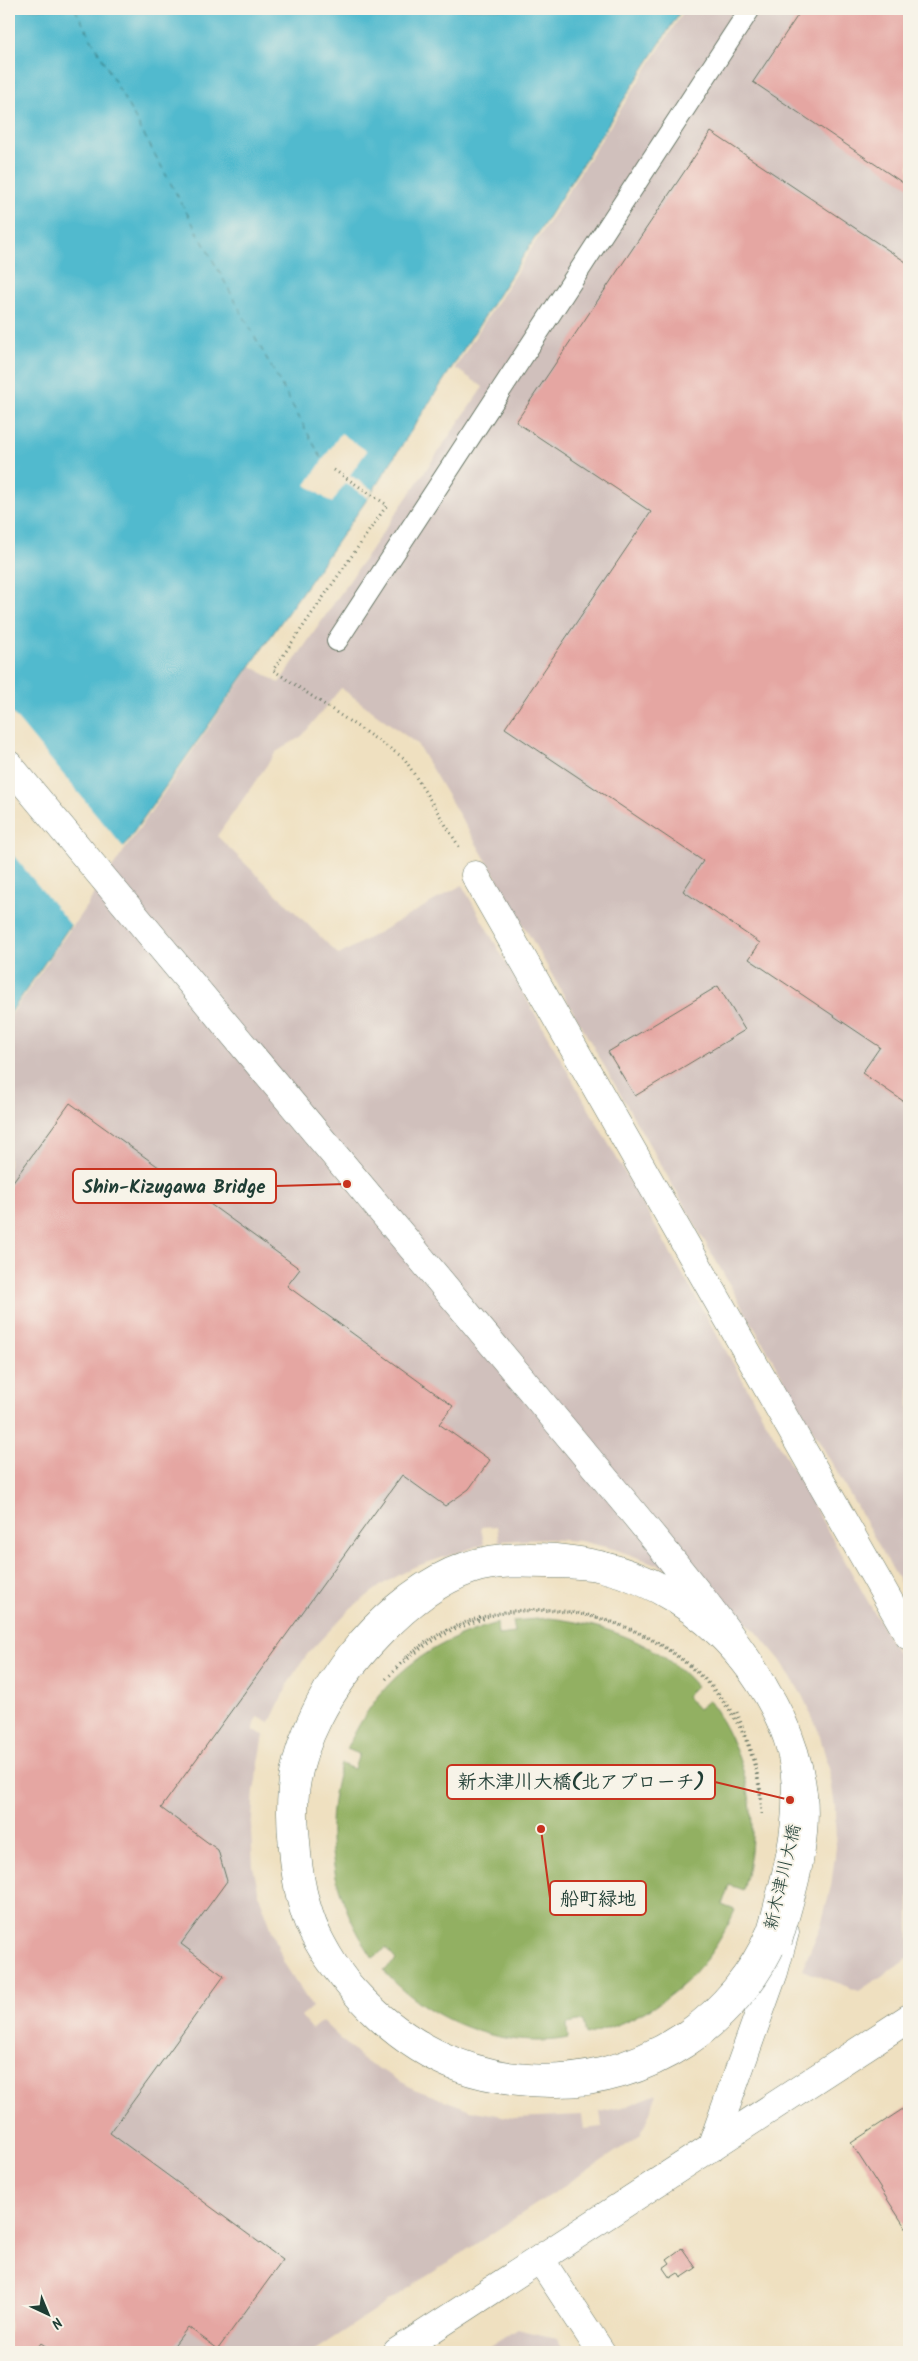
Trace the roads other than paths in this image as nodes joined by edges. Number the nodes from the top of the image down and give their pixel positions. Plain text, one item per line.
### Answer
1 (750, 9) edge
2 (337, 641) dead end
3 (9, 765) edge
4 (475, 875) dead end
5 (909, 1636) edge
6 (909, 2018) edge
7 (711, 2148) junction
8 (540, 2259) junction
9 (397, 2352) edge
10 (601, 2352) edge

1 - 2 lane
3 - 7 street, 新木津川大橋, bridge
4 - 5 street
6 - 7 street
7 - 8 street
8 - 9 street
8 - 10 street

